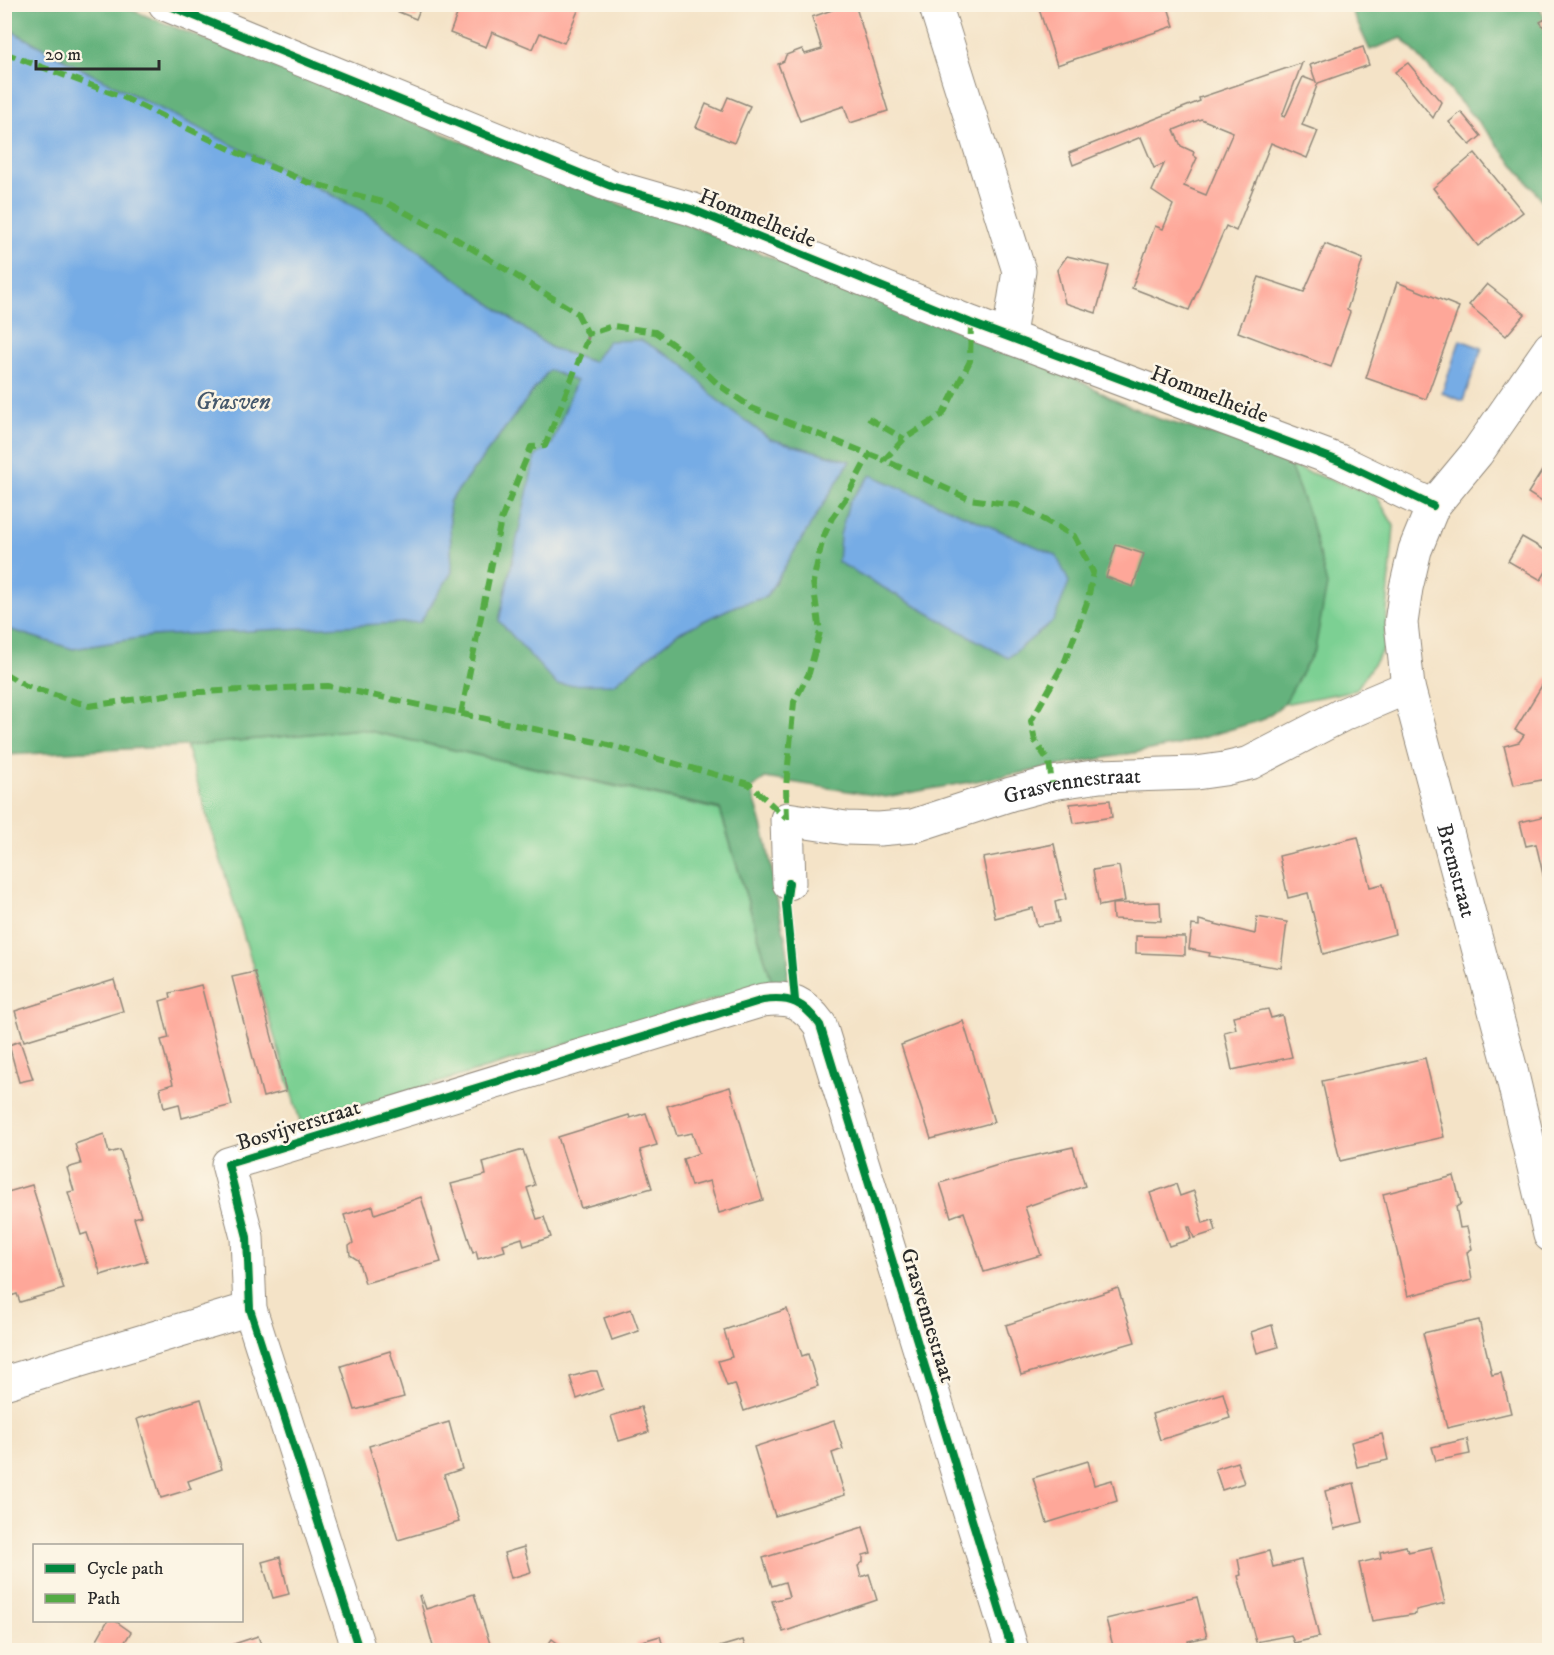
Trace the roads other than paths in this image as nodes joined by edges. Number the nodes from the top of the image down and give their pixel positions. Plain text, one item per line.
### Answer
1 (165, 4) edge
2 (935, 4) edge
3 (1009, 335) junction
4 (1550, 348) edge
5 (1433, 506) junction
6 (1408, 687) junction
7 (789, 883) dead end
8 (795, 1000) joint
9 (1550, 1235) edge
10 (250, 1309) junction
11 (4, 1383) edge
12 (359, 1650) edge
13 (1012, 1650) edge

1 - 3 street, Hommelheide
2 - 3 street
3 - 5 street, Hommelheide
4 - 5 street
5 - 6 street, Bremstraat
6 - 7 street, Grasvennestraat
6 - 9 street, Bremstraat
8 - 10 street, Bosvijverstraat
8 - 13 street, Grasvennestraat
10 - 11 street
10 - 12 street, Bosvijverstraat

